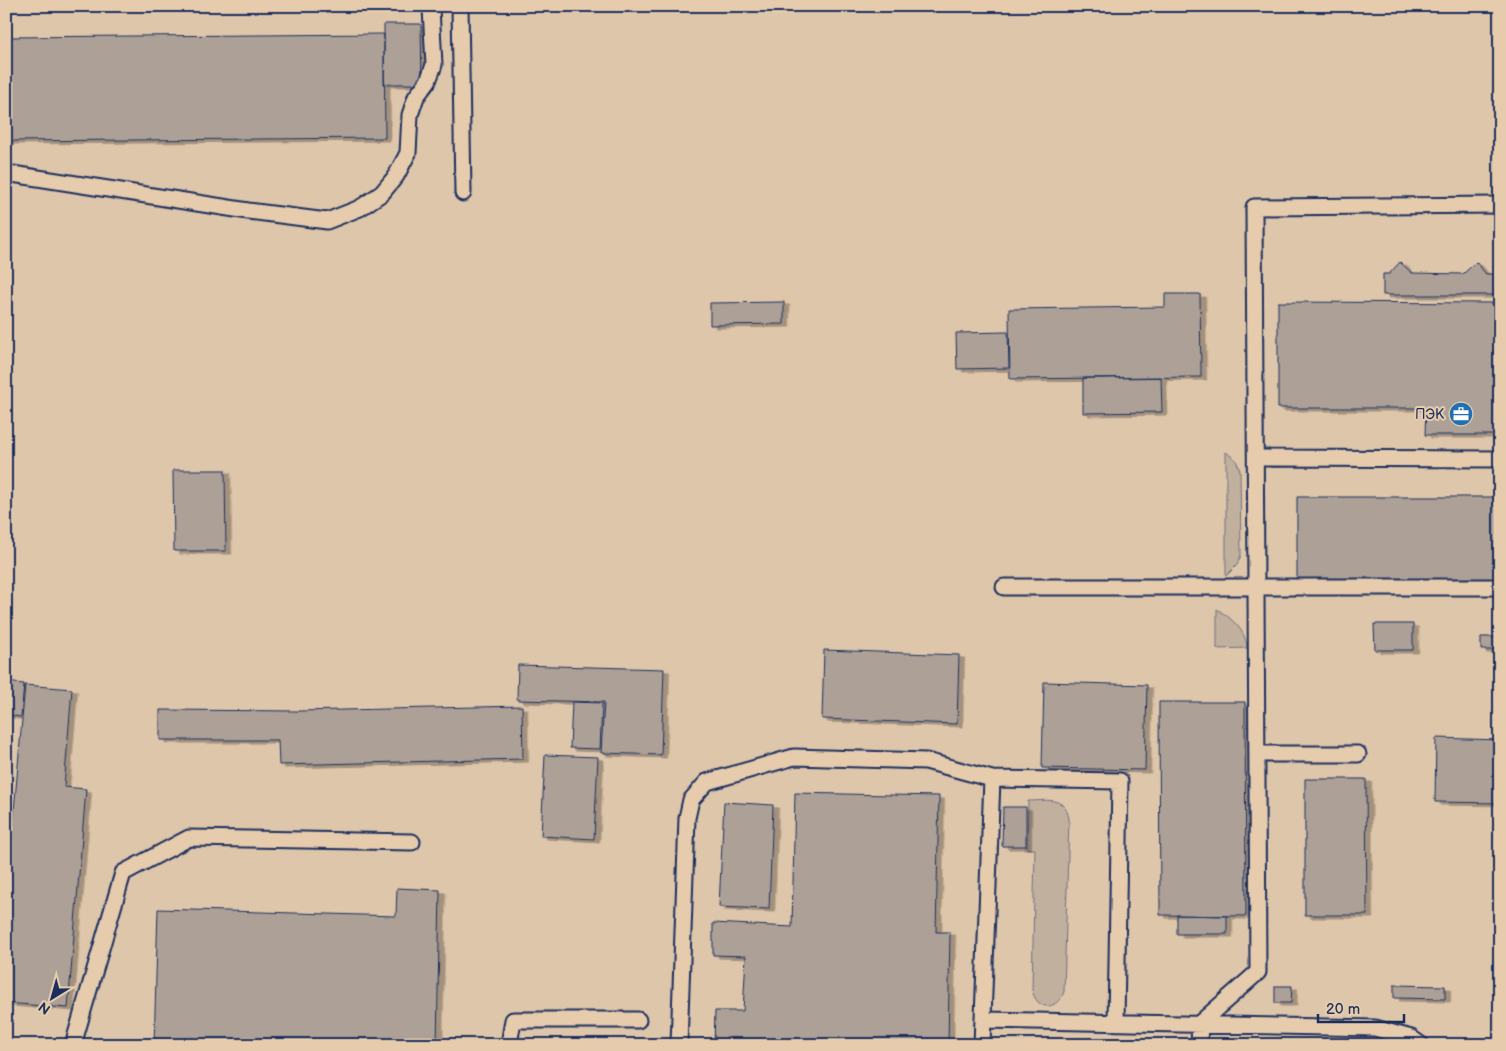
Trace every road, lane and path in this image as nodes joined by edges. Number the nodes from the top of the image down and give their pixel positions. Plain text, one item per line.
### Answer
1 (429, 6) edge
2 (460, 6) edge
3 (6, 173) edge
4 (463, 193) dead end
5 (1500, 206) edge
6 (1256, 458) junction
7 (1500, 459) edge
8 (1004, 587) dead end
9 (1256, 587) junction
10 (1500, 587) edge
11 (1257, 754) junction
12 (1358, 754) dead end
13 (992, 779) junction
14 (412, 842) dead end
15 (638, 1020) dead end
16 (983, 1020) junction
17 (1116, 1022) junction
18 (1200, 1024) junction
19 (72, 1045) edge
20 (509, 1045) edge
21 (679, 1045) edge
22 (982, 1045) edge
23 (1199, 1045) edge
24 (1421, 1045) edge

1 - 3 lane
2 - 4 lane
5 - 6 lane
6 - 7 lane
6 - 9 lane
8 - 9 lane
9 - 10 lane
9 - 11 lane
11 - 12 lane
11 - 18 lane
13 - 16 lane
13 - 17 lane
13 - 21 lane
14 - 19 lane
15 - 20 lane
16 - 17 lane
16 - 22 lane
17 - 18 lane
18 - 23 lane
18 - 24 lane

